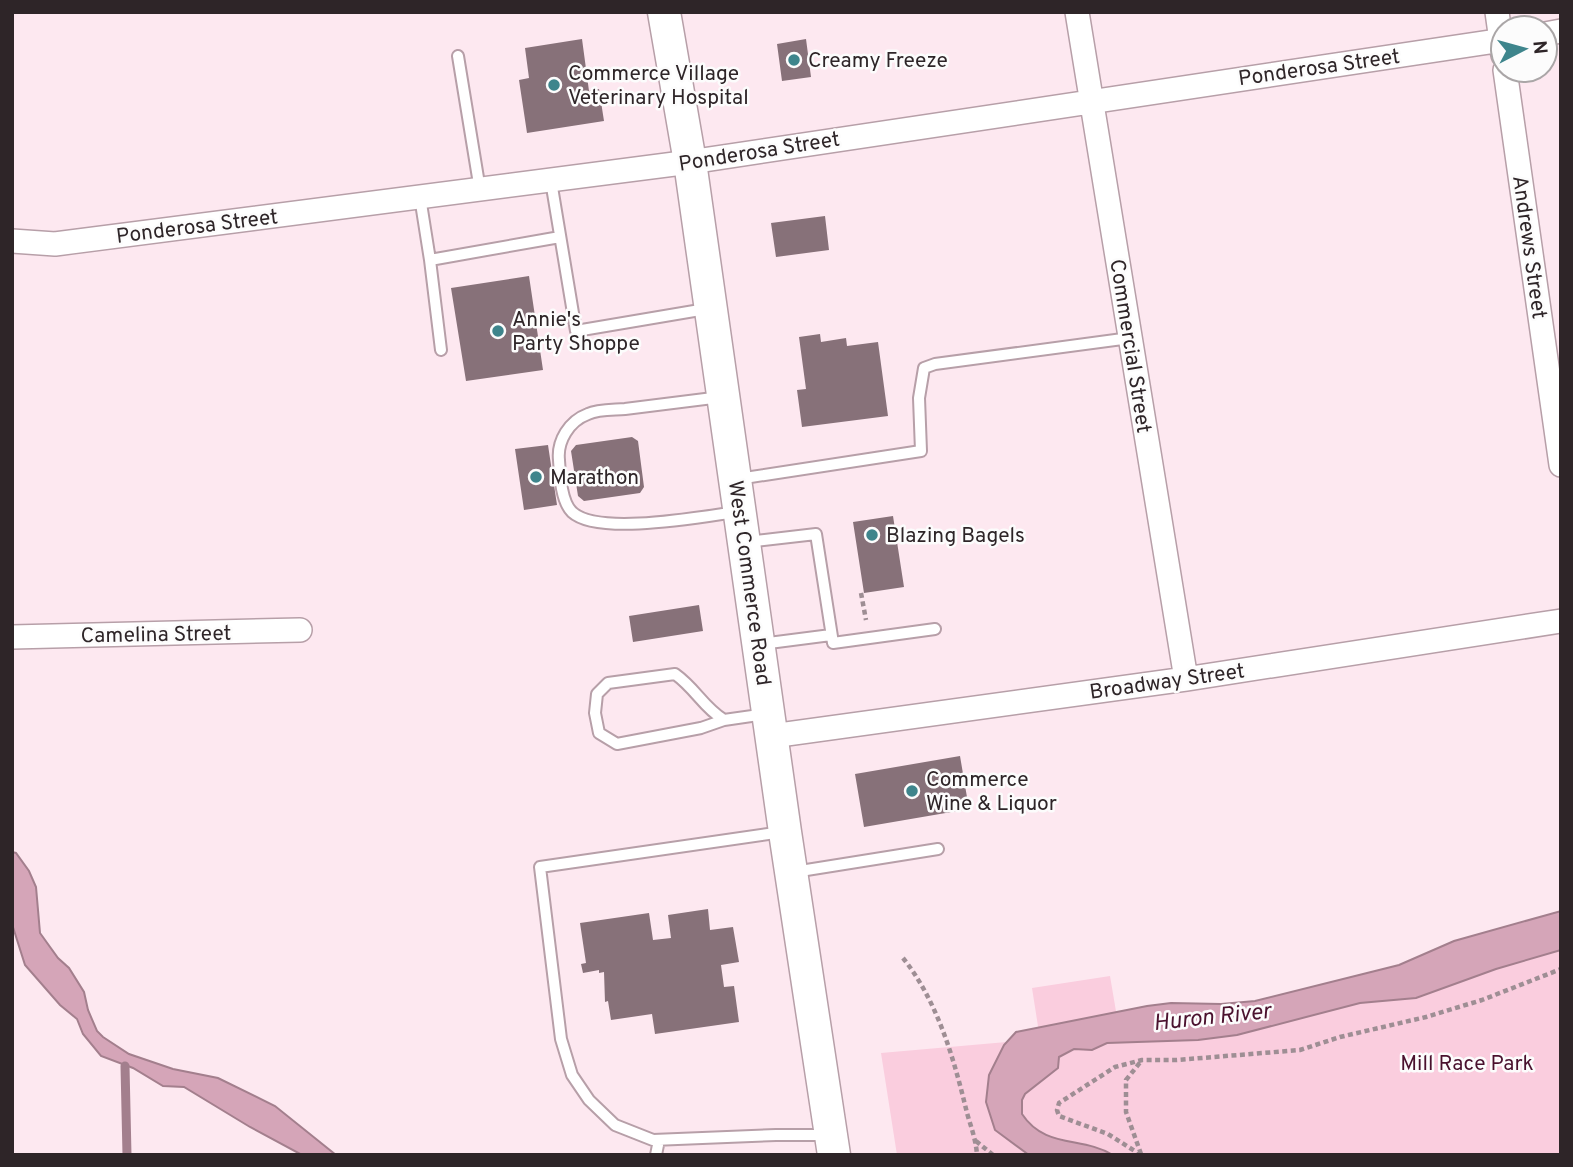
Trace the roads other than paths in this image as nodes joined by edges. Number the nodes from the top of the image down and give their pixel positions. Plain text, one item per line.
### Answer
1 (664, 12) edge
2 (1077, 12) edge
3 (1489, 47) edge
4 (458, 56) dead end
5 (1507, 84) edge
6 (1090, 100) junction
7 (690, 162) junction
8 (551, 181) junction
9 (480, 190) junction
10 (420, 197) junction
11 (560, 237) junction
12 (12, 240) edge
13 (430, 260) junction
14 (711, 308) junction
15 (1130, 338) junction
16 (441, 350) dead end
17 (724, 397) junction
18 (1561, 465) edge
19 (736, 480) junction
20 (740, 512) junction
21 (744, 543) junction
22 (1561, 621) edge
23 (934, 629) dead end
24 (300, 630) dead end
25 (831, 635) junction
26 (12, 637) edge
27 (759, 645) junction
28 (1186, 679) junction
29 (724, 720) junction
30 (770, 725) junction
31 (785, 832) junction
32 (937, 849) dead end
33 (792, 872) junction
34 (659, 1140) junction
35 (832, 1145) edge
36 (656, 1155) edge

1 - 7 main road, West Commerce Road
2 - 6 street, Commercial Street
3 - 6 street, Ponderosa Street
4 - 9 lane
5 - 18 street, Andrews Street
6 - 7 street, Ponderosa Street
6 - 15 street, Commercial Street
7 - 8 street, Ponderosa Street
7 - 14 main road, West Commerce Road
8 - 9 street, Ponderosa Street
8 - 11 lane
9 - 10 street, Ponderosa Street
10 - 12 street, Ponderosa Street
10 - 13 lane
11 - 13 lane
11 - 14 lane
13 - 16 lane
14 - 17 main road, West Commerce Road
15 - 19 lane
15 - 28 street, Commercial Street
17 - 19 main road, West Commerce Road
17 - 20 lane
19 - 20 main road, West Commerce Road
20 - 21 main road, West Commerce Road
21 - 25 lane
21 - 27 main road, West Commerce Road
22 - 28 street, Broadway Street
23 - 25 lane
24 - 26 street, Camelina Street
25 - 27 lane
27 - 30 main road, West Commerce Road
28 - 30 street, Broadway Street
29 - 29 lane
29 - 30 lane
30 - 31 main road, West Commerce Road
31 - 33 main road, West Commerce Road
31 - 34 lane
32 - 33 lane
33 - 35 main road, West Commerce Road
34 - 35 lane
34 - 36 lane

